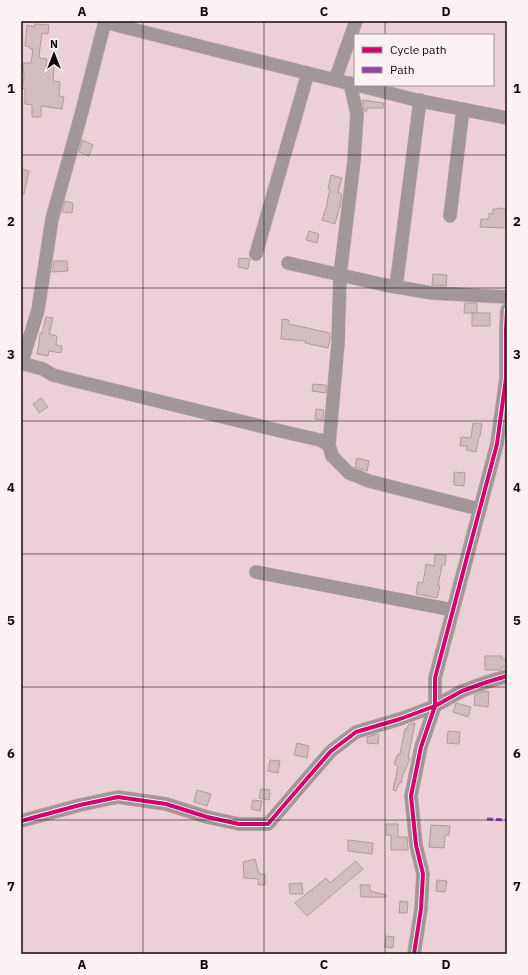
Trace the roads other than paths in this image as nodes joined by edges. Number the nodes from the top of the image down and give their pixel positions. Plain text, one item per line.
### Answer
1 (104, 21) edge
2 (356, 21) edge
3 (308, 73) junction
4 (335, 80) junction
5 (354, 84) edge
6 (354, 86) edge
7 (362, 86) edge
8 (420, 100) junction
9 (463, 109) junction
10 (507, 118) edge
11 (450, 216) dead end
12 (256, 254) dead end
13 (288, 263) dead end
14 (340, 275) junction
15 (396, 287) junction
16 (507, 297) edge
17 (507, 310) edge
18 (21, 364) edge
19 (329, 444) junction
20 (479, 509) junction
21 (256, 572) dead end
22 (453, 610) junction
23 (507, 676) edge
24 (435, 706) junction
25 (21, 821) edge
26 (414, 954) edge

1 - 3 street
1 - 18 street
2 - 4 street
3 - 4 street
3 - 12 street
4 - 5 street
6 - 14 street
7 - 8 street
8 - 9 street
8 - 15 street
9 - 10 street
9 - 11 street
13 - 14 street
14 - 15 street
14 - 19 street
15 - 16 street
17 - 20 street
18 - 19 street
19 - 20 street
20 - 22 street
21 - 22 street
22 - 24 street
23 - 24 street
24 - 25 street
24 - 26 street

